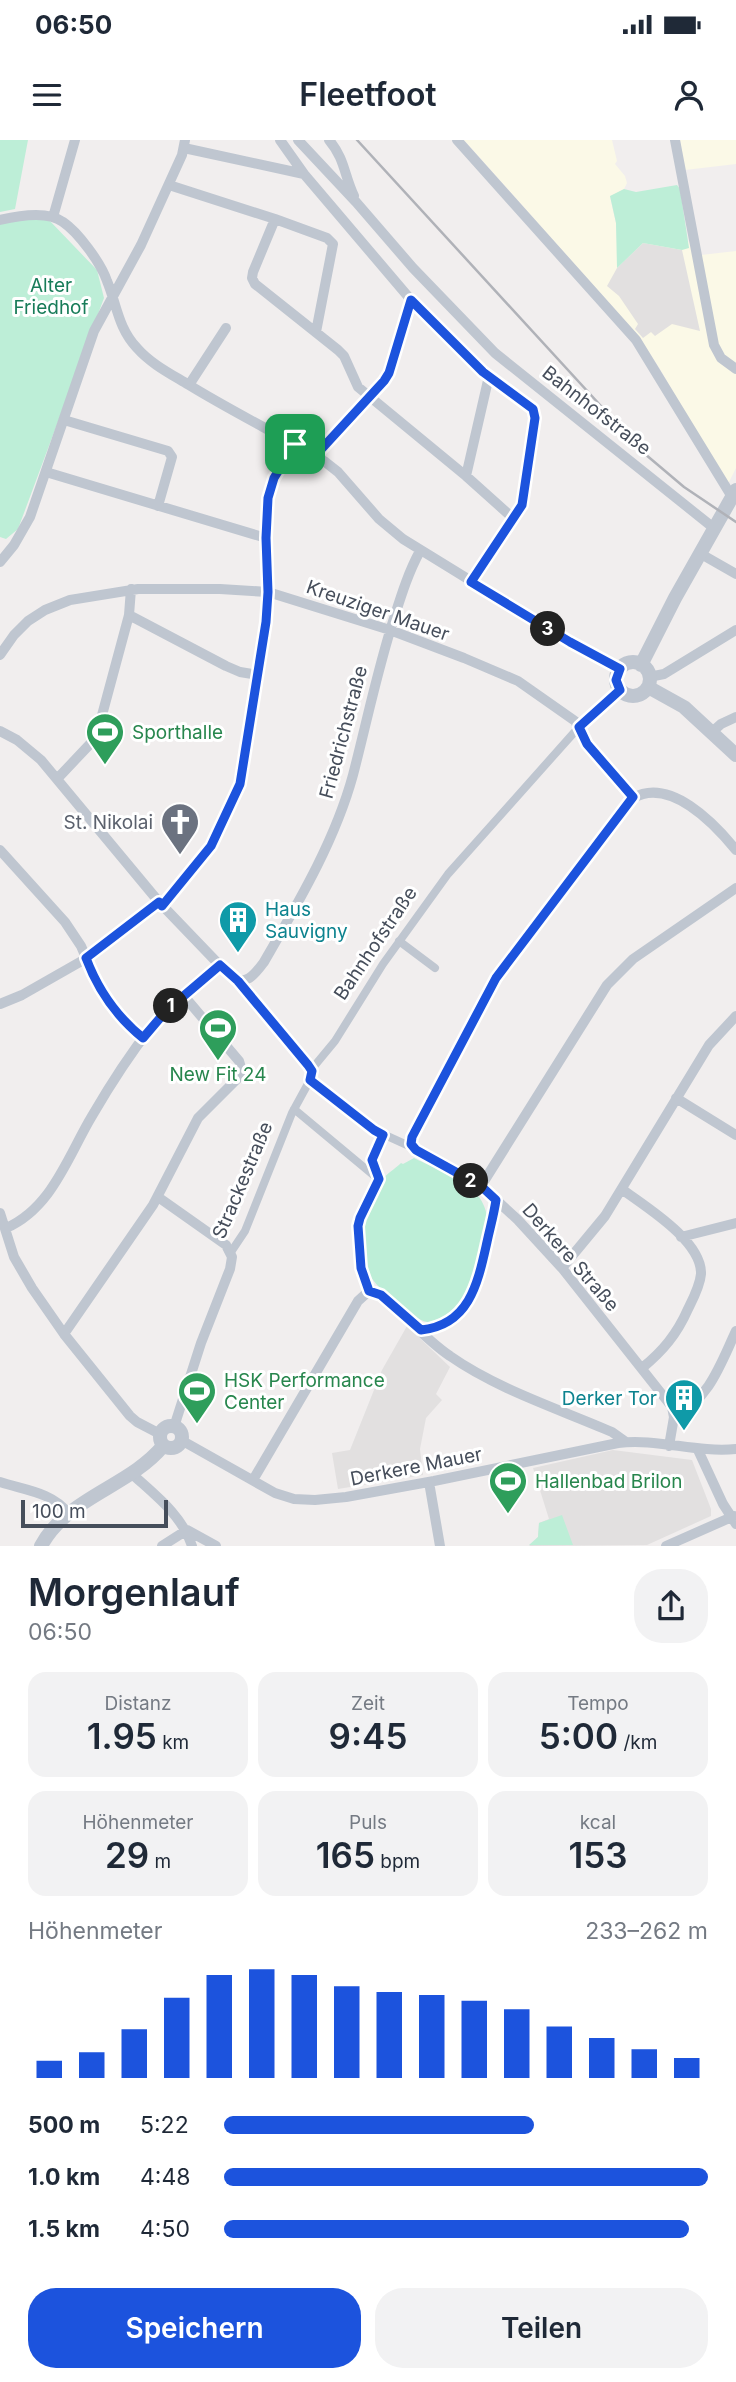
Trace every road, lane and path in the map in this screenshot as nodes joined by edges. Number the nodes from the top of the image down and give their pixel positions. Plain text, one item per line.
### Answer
1 (75, 140) edge
2 (280, 140) edge
3 (298, 140) edge
4 (329, 140) edge
5 (457, 140) edge
6 (675, 140) edge
7 (185, 144) edge
8 (304, 174) junction
9 (169, 185) junction
10 (353, 199) junction
11 (53, 217) junction
12 (275, 219) junction
13 (0, 220) edge
14 (113, 296) junction
15 (411, 300) junction
16 (226, 328) dead end
17 (316, 332) junction
18 (736, 369) edge
19 (489, 376) junction
20 (189, 385) junction
21 (369, 397) junction
22 (64, 420) junction
23 (295, 444) junction
24 (315, 456) junction
25 (46, 472) junction
26 (466, 476) junction
27 (734, 493) edge
28 (158, 506) junction
29 (514, 519) junction
30 (715, 529) junction
31 (266, 536) junction
32 (420, 551) junction
33 (701, 554) junction
34 (0, 562) edge
35 (736, 574) edge
36 (471, 582) junction
37 (131, 589) junction
38 (268, 592) junction
39 (129, 615) junction
40 (736, 629) edge
41 (390, 630) junction
42 (0, 655) edge
43 (620, 669) junction
44 (258, 675) junction
45 (646, 676) junction
46 (620, 690) junction
47 (736, 717) edge
48 (579, 727) junction
49 (0, 731) edge
50 (712, 732) junction
51 (736, 755) edge
52 (57, 779) junction
53 (633, 797) junction
54 (736, 849) edge
55 (0, 850) edge
56 (736, 888) edge
57 (160, 904) junction
58 (399, 941) junction
59 (86, 958) junction
60 (220, 965) junction
61 (435, 968) dead end
62 (238, 981) junction
63 (184, 996) junction
64 (0, 1004) edge
65 (736, 1016) edge
66 (143, 1038) junction
67 (311, 1070) junction
68 (310, 1080) junction
69 (676, 1098) junction
70 (294, 1109) junction
71 (383, 1135) junction
72 (736, 1135) edge
73 (411, 1144) junction
74 (379, 1179) junction
75 (481, 1186) junction
76 (623, 1190) junction
77 (158, 1197) junction
78 (496, 1200) junction
79 (0, 1213) edge
80 (736, 1223) edge
81 (6, 1228) junction
82 (681, 1237) junction
83 (231, 1252) junction
84 (562, 1268) junction
85 (369, 1291) junction
86 (421, 1330) junction
87 (736, 1331) edge
88 (64, 1334) junction
89 (642, 1368) junction
90 (674, 1417) junction
91 (178, 1433) junction
92 (162, 1440) junction
93 (626, 1442) junction
94 (669, 1446) junction
95 (698, 1450) junction
96 (730, 1450) edge
97 (132, 1474) junction
98 (253, 1480) junction
99 (0, 1482) edge
100 (429, 1482) junction
101 (68, 1513) junction
102 (734, 1518) edge
103 (187, 1530) junction
104 (41, 1545) edge
105 (162, 1545) edge
106 (192, 1545) edge
107 (216, 1545) edge
108 (440, 1545) edge
109 (666, 1545) edge

1 - 11 street
2 - 8 street
3 - 10 street, Bahnhofstraße
4 - 10 street, Bahnhofstraße
5 - 27 street
6 - 18 street
7 - 8 street
7 - 9 street
8 - 15 street
9 - 12 street
9 - 14 street
10 - 30 street, Bahnhofstraße
11 - 13 street
11 - 14 street
12 - 17 street
12 - 17 street
14 - 20 street
14 - 22 street
15 - 19 street
15 - 21 street
16 - 20 street
17 - 21 street
19 - 26 street
19 - 29 street
20 - 23 street
21 - 24 street
21 - 26 street
22 - 25 street
22 - 28 street
23 - 24 street
23 - 31 street
24 - 32 street
25 - 28 street
25 - 34 street
26 - 29 street
27 - 30 street
28 - 31 street
29 - 36 street
30 - 33 street
31 - 38 street
32 - 36 street
32 - 41 street, Friedrichstraße
33 - 35 street
33 - 45 street
36 - 43 street
37 - 38 street, Kreuziger Mauer
37 - 39 street
37 - 42 street, Kreuziger Mauer
38 - 41 street, Kreuziger Mauer
38 - 44 street
39 - 44 street
39 - 52 street
40 - 45 street
41 - 48 street, Kreuziger Mauer
41 - 62 street, Friedrichstraße
43 - 45 street
43 - 46 street
44 - 57 street
45 - 46 street
45 - 50 street
46 - 48 street, Bahnhofstraße
47 - 50 street
48 - 53 street, Kreuziger Mauer
48 - 58 street, Bahnhofstraße
49 - 52 street
50 - 51 street
52 - 57 street
53 - 54 street
53 - 73 street
55 - 59 street
56 - 75 street
57 - 59 street
57 - 60 street
58 - 61 street
58 - 67 street, Bahnhofstraße
59 - 64 street
59 - 66 street
60 - 62 street
60 - 63 street
62 - 67 street
63 - 66 street
63 - 77 street
65 - 69 street
66 - 81 street
67 - 68 street, Strackestraße
68 - 70 street, Strackestraße
68 - 71 street, Derkere Straße
69 - 72 street
69 - 76 street
70 - 74 street
70 - 83 street, Strackestraße
71 - 73 street, Derkere Straße
71 - 74 street
73 - 75 street, Derkere Straße
74 - 85 street
75 - 78 street, Derkere Straße
76 - 82 street
76 - 84 street
77 - 83 street
77 - 88 street
78 - 84 street, Derkere Straße
78 - 86 street
79 - 81 street
80 - 82 street
81 - 88 street
82 - 89 street
83 - 91 street, Strackestraße
84 - 89 street, Derkere Straße
85 - 86 street
85 - 98 street
86 - 93 street
87 - 90 street
88 - 92 street
89 - 90 street, Derkere Straße
90 - 94 street
91 - 92 street
91 - 98 street, Derkere Mauer
92 - 97 street
93 - 94 street, Derkere Mauer
93 - 100 street, Derkere Mauer
94 - 95 street, Derkere Mauer
95 - 96 street, Derkere Mauer
95 - 102 street
97 - 101 street
97 - 103 street
98 - 100 street, Derkere Mauer
99 - 101 street
100 - 108 street
101 - 104 street
102 - 109 street
103 - 105 street
103 - 106 street
103 - 107 street

